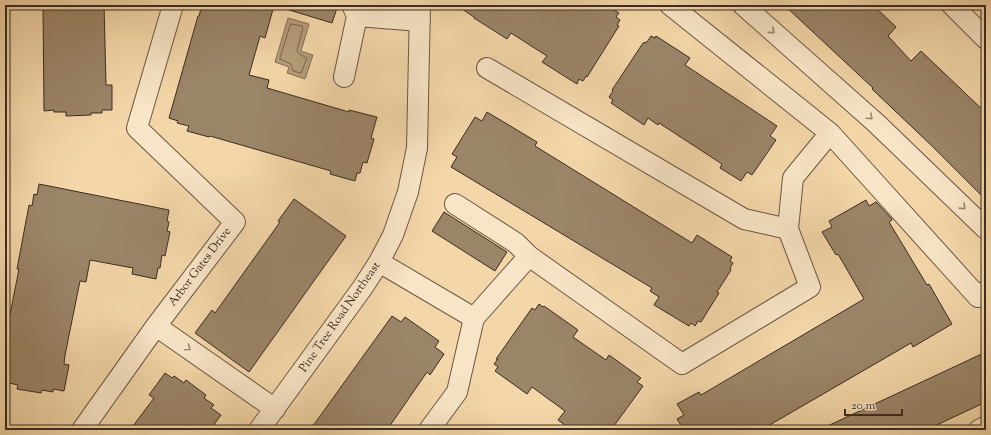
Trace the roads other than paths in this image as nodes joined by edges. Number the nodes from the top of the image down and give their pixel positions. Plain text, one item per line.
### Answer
1 (173, 5) edge
2 (670, 5) edge
3 (743, 5) edge
4 (952, 5) edge
5 (354, 11) edge
6 (420, 13) edge
7 (986, 39) edge
8 (487, 68) dead end
9 (344, 77) dead end
10 (830, 133) junction
11 (455, 204) dead end
12 (788, 229) junction
13 (986, 229) edge
14 (529, 256) junction
15 (379, 262) junction
16 (986, 291) edge
17 (474, 318) junction
18 (156, 326) junction
19 (275, 409) junction
20 (986, 426) edge
21 (82, 430) edge
22 (259, 430) edge
23 (429, 430) edge
24 (979, 430) edge

1 - 18 street, Arbor Gates Drive
2 - 10 street
3 -> 13 street
4 - 7 street
5 - 6 street
5 - 9 street
6 - 15 street, Pine Tree Road Northeast
8 - 12 street
10 - 12 street
10 - 16 street
11 - 14 street
12 - 14 street
14 - 17 street
15 - 17 street
15 - 19 street, Pine Tree Road Northeast
17 - 23 street
18 -> 19 street
18 - 21 street, Arbor Gates Drive
19 - 22 street, Pine Tree Road Northeast
20 - 24 street

